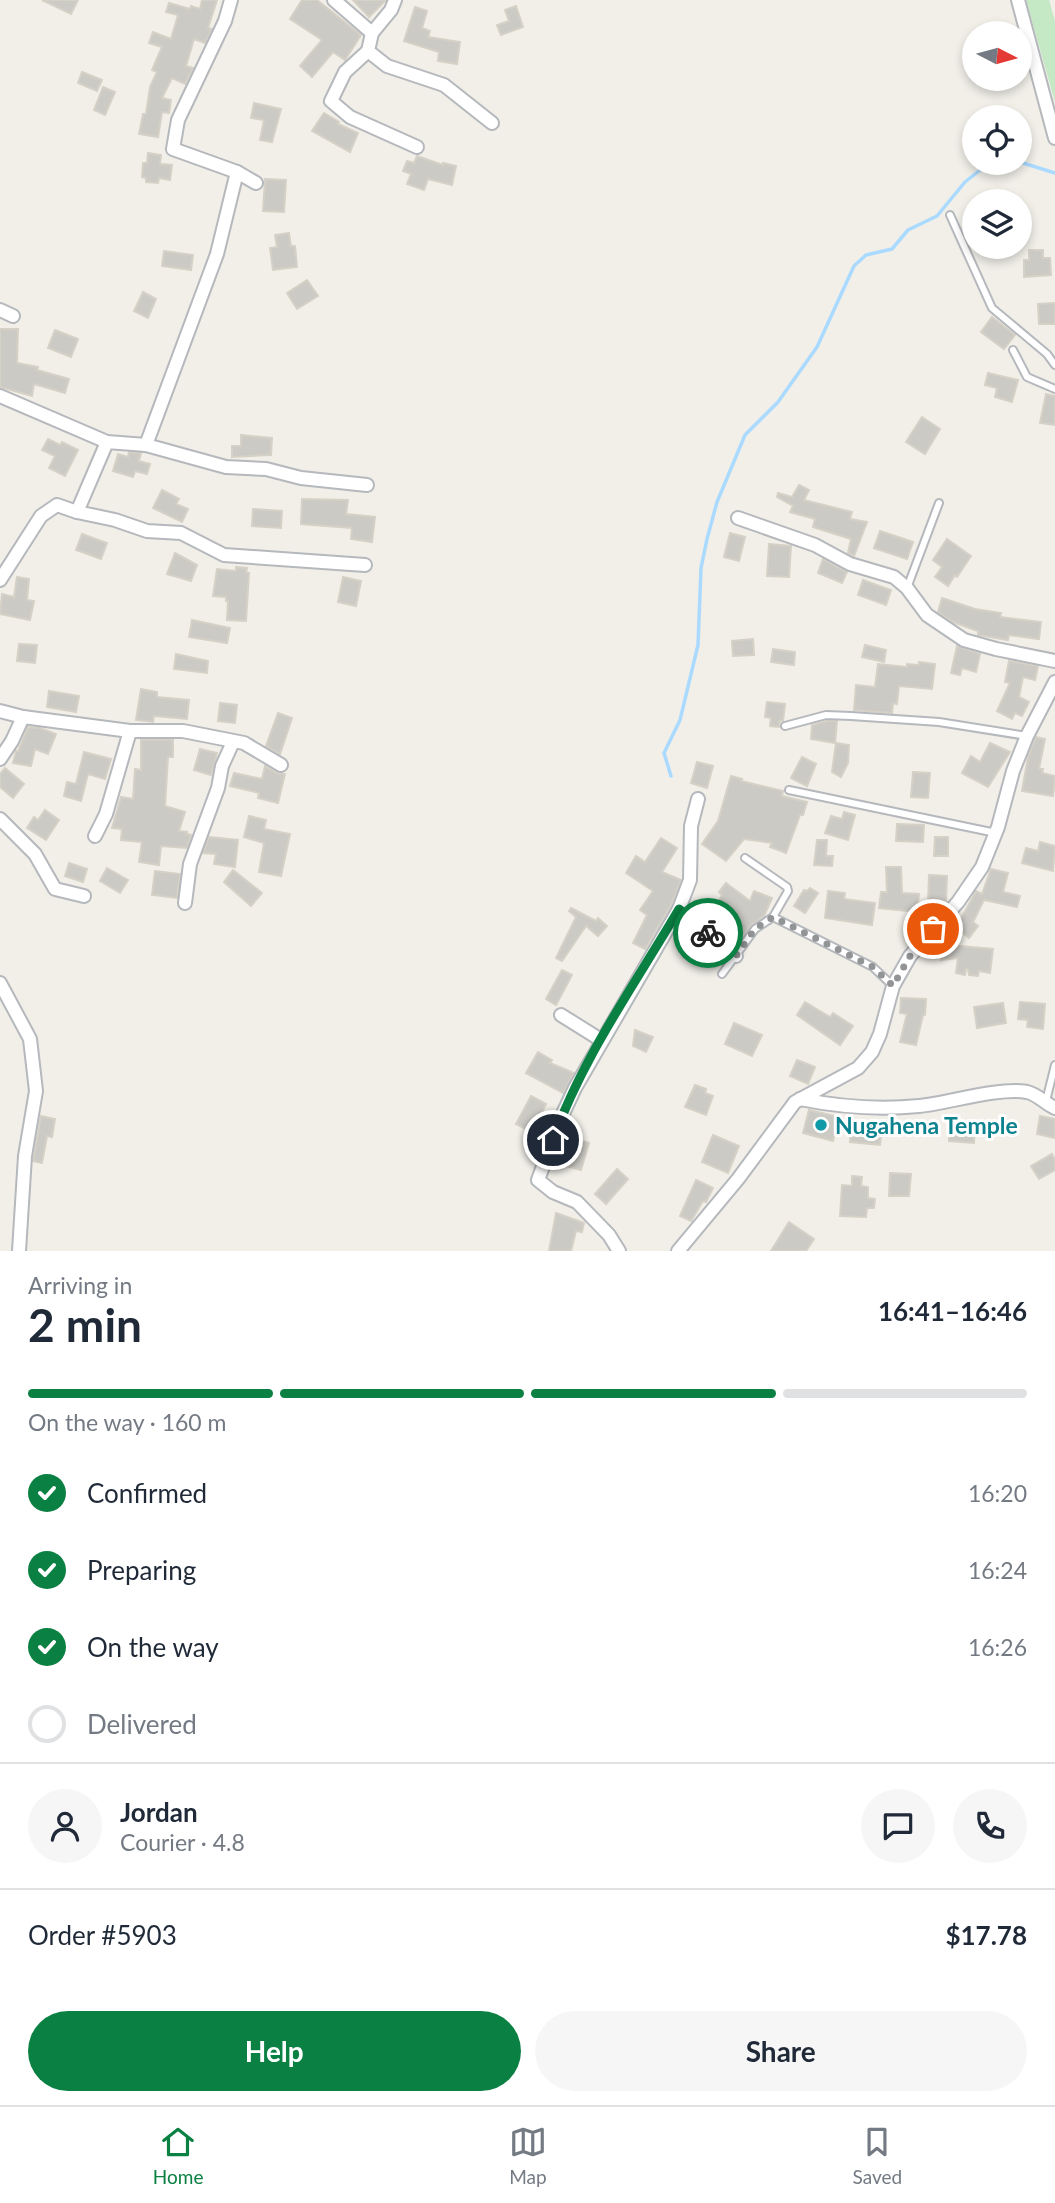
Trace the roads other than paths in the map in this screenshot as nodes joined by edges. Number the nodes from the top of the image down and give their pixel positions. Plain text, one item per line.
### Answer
1 (231, 0) edge
2 (334, 0) edge
3 (395, 0) edge
4 (1018, 0) edge
5 (372, 33) junction
6 (368, 51) junction
7 (492, 122) dead end
8 (1055, 138) edge
9 (417, 147) dead end
10 (237, 172) junction
11 (256, 183) dead end
12 (950, 215) dead end
13 (0, 310) edge
14 (13, 316) dead end
15 (1013, 350) dead end
16 (1055, 365) edge
17 (1055, 389) edge
18 (0, 396) edge
19 (107, 442) junction
20 (146, 445) junction
21 (367, 485) dead end
22 (939, 503) dead end
23 (77, 512) junction
24 (738, 518) dead end
25 (365, 565) dead end
26 (0, 580) edge
27 (906, 588) junction
28 (1055, 661) edge
29 (1054, 686) edge
30 (0, 711) edge
31 (23, 718) junction
32 (785, 726) dead end
33 (130, 731) junction
34 (1027, 736) junction
35 (233, 742) junction
36 (0, 759) edge
37 (281, 765) dead end
38 (789, 790) dead end
39 (698, 799) dead end
40 (0, 819) edge
41 (996, 834) junction
42 (95, 835) dead end
43 (745, 858) dead end
44 (83, 896) dead end
45 (185, 903) dead end
46 (679, 909) junction
47 (773, 917) junction
48 (736, 956) junction
49 (722, 974) dead end
50 (0, 983) edge
51 (893, 986) junction
52 (561, 1015) dead end
53 (601, 1040) junction
54 (1055, 1065) edge
55 (800, 1099) junction
56 (1050, 1106) edge
57 (19, 1251) edge
58 (619, 1251) edge
59 (678, 1251) edge

1 - 10 street
2 - 5 street
3 - 5 street
4 - 8 street
5 - 6 street
6 - 7 street
6 - 9 street
10 - 11 street
10 - 20 street
12 - 16 lane
13 - 14 street
15 - 17 lane
18 - 19 street
19 - 20 street
19 - 23 street
20 - 21 street
22 - 27 lane
23 - 25 street
23 - 26 street
24 - 27 street
27 - 28 street
29 - 34 street
30 - 31 street
31 - 33 street
31 - 36 street
32 - 34 lane
33 - 35 street
33 - 42 street
34 - 41 street
35 - 37 street
35 - 45 street
38 - 41 lane
39 - 46 street
40 - 44 street
41 - 51 street
43 - 47 lane
46 - 48 street
46 - 53 street
47 - 48 lane
47 - 51 lane
48 - 49 lane
50 - 57 street
51 - 55 street
52 - 53 street
53 - 58 street
54 - 56 lane
55 - 56 street
55 - 59 street

